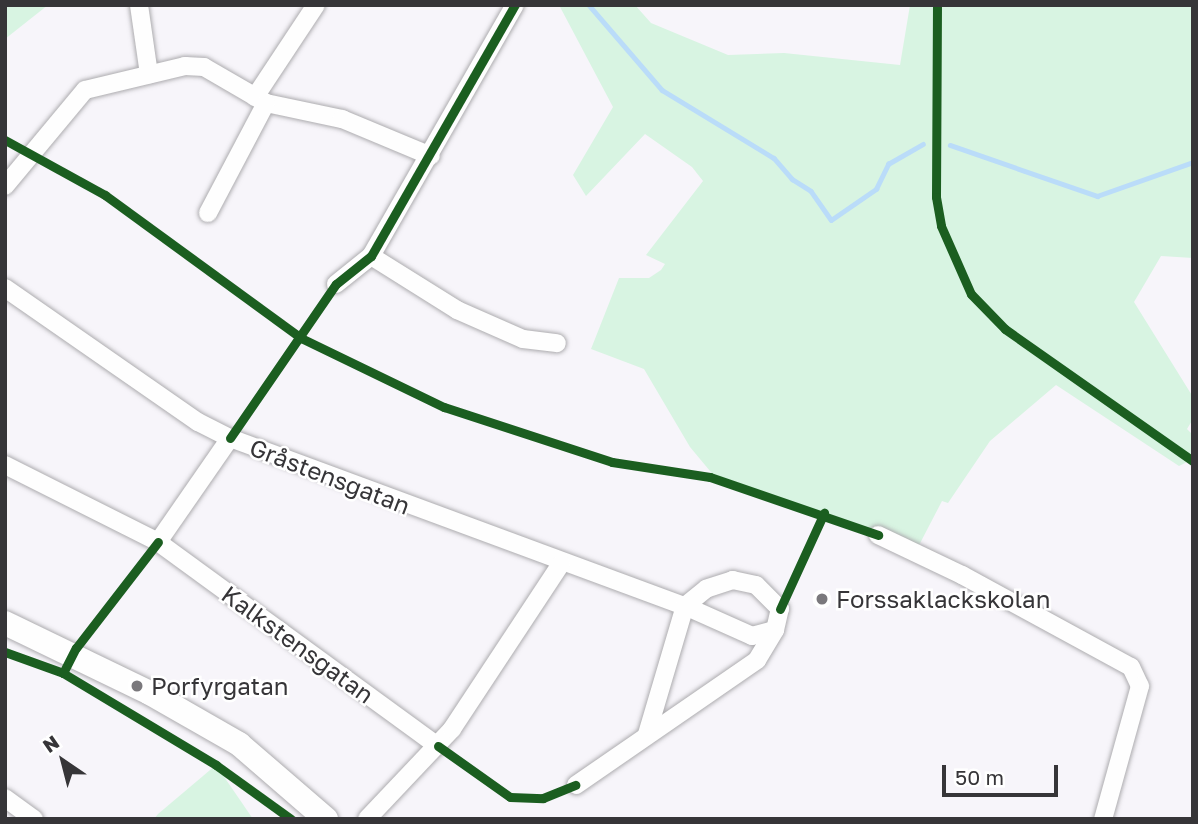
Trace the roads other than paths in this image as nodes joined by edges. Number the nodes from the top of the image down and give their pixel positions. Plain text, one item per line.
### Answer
1 (139, 5) edge
2 (316, 5) edge
3 (515, 5) edge
4 (149, 74) junction
5 (260, 100) junction
6 (431, 156) junction
7 (5, 186) edge
8 (208, 212) dead end
9 (371, 256) junction
10 (336, 284) dead end
11 (5, 288) edge
12 (557, 343) dead end
13 (230, 438) junction
14 (5, 465) edge
15 (878, 535) dead end
16 (158, 542) junction
17 (561, 564) junction
18 (685, 606) junction
19 (5, 623) edge
20 (775, 630) junction
21 (647, 734) junction
22 (438, 746) junction
23 (576, 785) dead end
24 (5, 798) edge
25 (34, 819) edge
26 (326, 819) edge
27 (367, 819) edge
28 (1103, 819) edge

1 - 4 street
2 - 5 street
3 - 6 street
4 - 5 street
4 - 7 street
5 - 6 street
5 - 8 street
6 - 9 street
9 - 10 street
9 - 12 street
11 - 13 street, Gråstensgatan
13 - 16 street
13 - 17 street, Gråstensgatan
14 - 16 street, Kalkstensgatan
15 - 28 street
16 - 22 street, Kalkstensgatan
17 - 18 street, Gråstensgatan
17 - 22 street
18 - 20 street, Gråstensgatan
18 - 20 street
18 - 21 street
19 - 26 street
20 - 21 street
21 - 23 street
22 - 27 street
24 - 25 street

